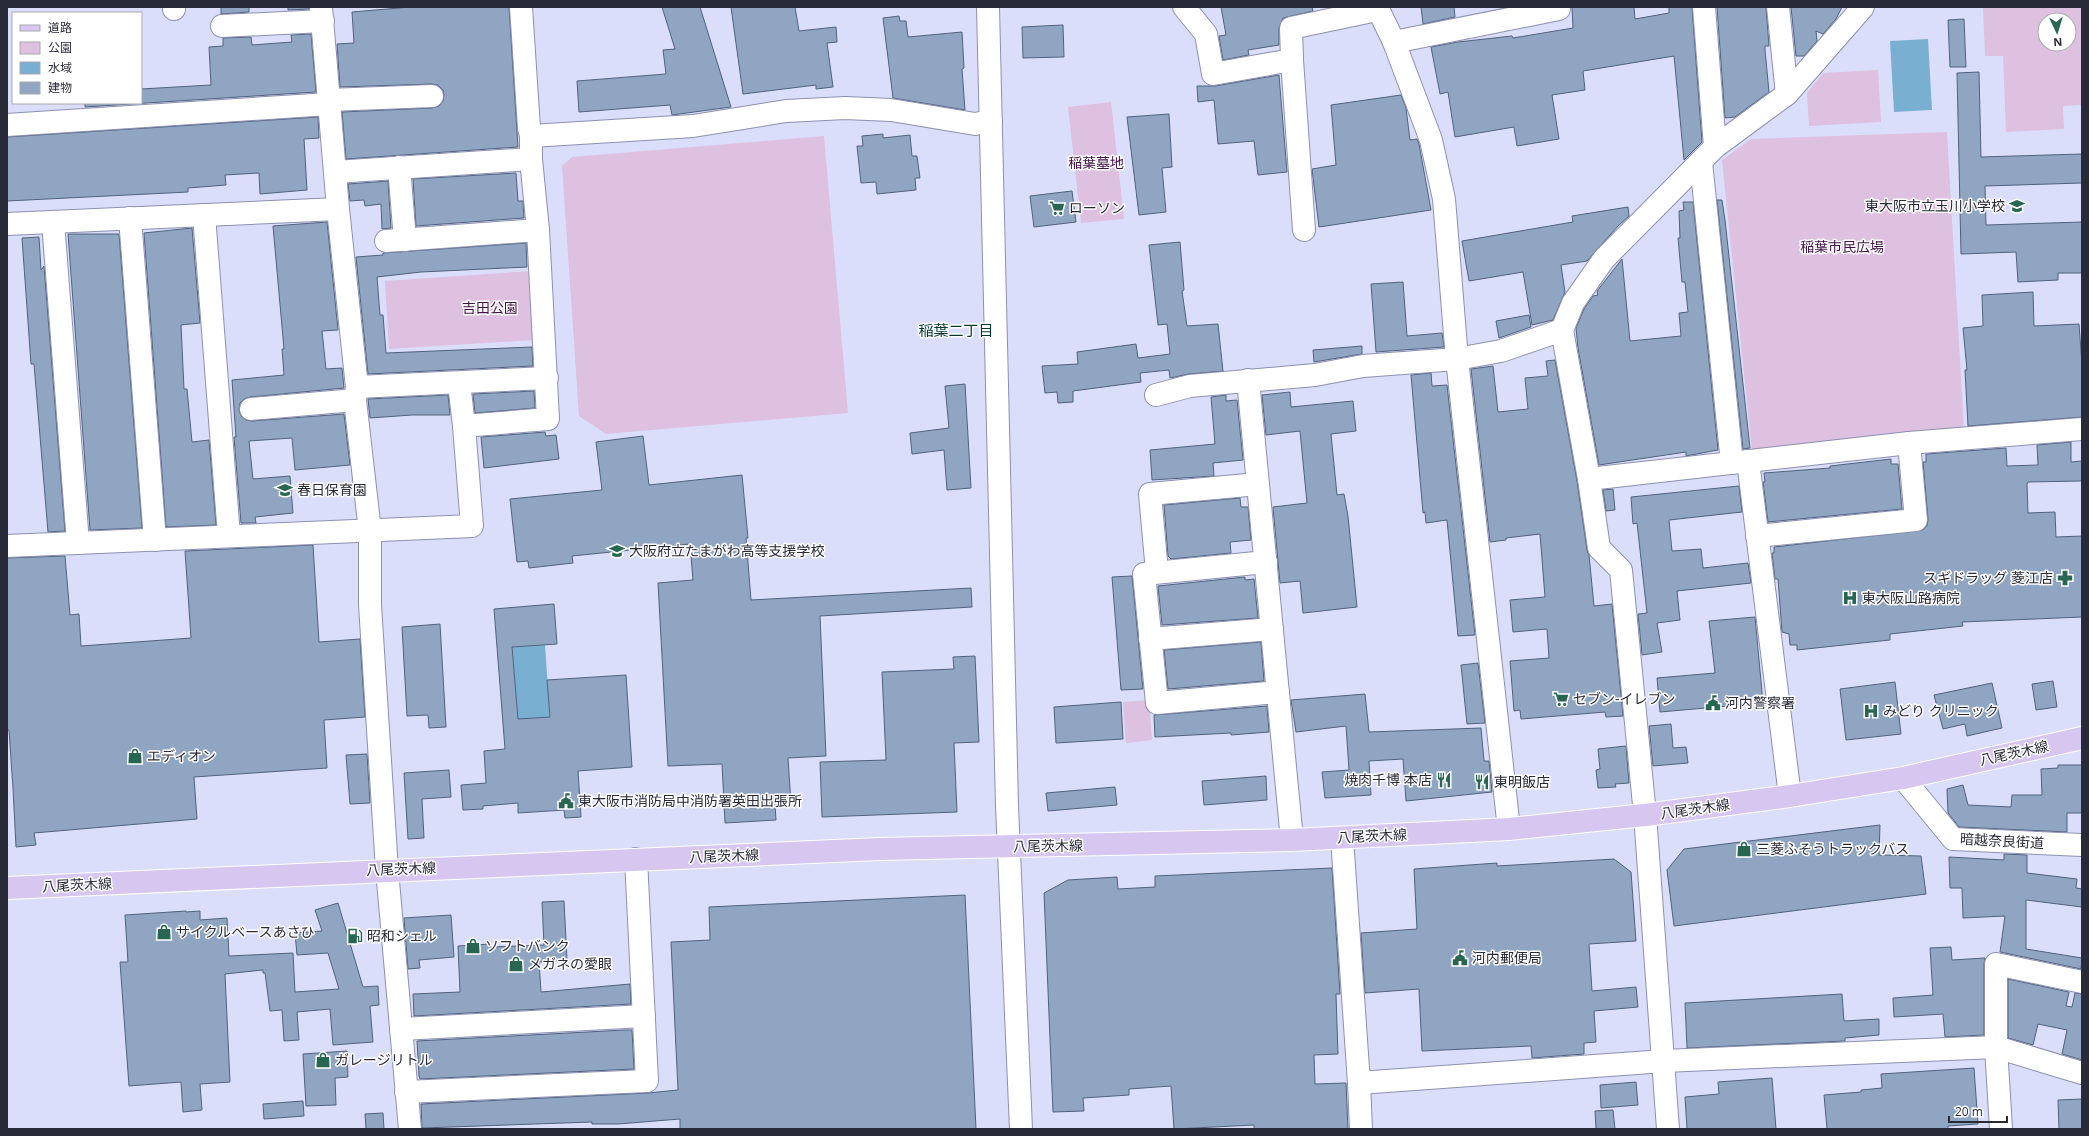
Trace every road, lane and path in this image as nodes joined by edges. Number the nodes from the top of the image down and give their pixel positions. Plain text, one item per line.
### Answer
1 (521, 7) edge
2 (988, 7) edge
3 (1184, 7) edge
4 (1559, 7) edge
5 (1704, 7) edge
6 (1778, 7) edge
7 (1863, 7) edge
8 (1377, 9) edge
9 (322, 14) edge
10 (222, 26) dead end
11 (1394, 42) junction
12 (1292, 60) junction
13 (1787, 94) junction
14 (432, 96) dead end
15 (329, 102) junction
16 (992, 121) junction
17 (7, 125) edge
18 (531, 136) junction
19 (1708, 154) junction
20 (531, 158) junction
21 (398, 168) junction
22 (335, 172) junction
23 (338, 209) junction
24 (204, 215) junction
25 (130, 218) junction
26 (53, 222) junction
27 (7, 224) edge
28 (538, 230) junction
29 (1304, 230) dead end
30 (1562, 330) junction
31 (1457, 359) junction
32 (547, 378) junction
33 (1248, 380) junction
34 (459, 383) junction
35 (356, 394) junction
36 (1156, 395) dead end
37 (251, 408) dead end
38 (464, 426) junction
39 (2082, 429) edge
40 (1909, 444) junction
41 (1740, 462) junction
42 (1589, 479) junction
43 (1258, 484) junction
44 (370, 531) junction
45 (229, 536) junction
46 (1757, 536) junction
47 (155, 540) junction
48 (78, 543) junction
49 (7, 546) edge
50 (1266, 562) junction
51 (1157, 572) junction
52 (1272, 629) junction
53 (1150, 639) junction
54 (1278, 692) junction
55 (2082, 738) edge
56 (1903, 778) junction
57 (1790, 796) junction
58 (1646, 815) junction
59 (1508, 829) junction
60 (1342, 838) junction
61 (1292, 840) junction
62 (2082, 845) edge
63 (1008, 846) junction
64 (636, 859) junction
65 (388, 870) junction
66 (7, 888) edge
67 (2082, 982) edge
68 (644, 1016) junction
69 (401, 1029) junction
70 (1996, 1047) junction
71 (1664, 1061) junction
72 (2082, 1073) edge
73 (1359, 1083) junction
74 (406, 1092) junction
75 (410, 1129) edge
76 (1021, 1129) edge
77 (1361, 1129) edge
78 (1668, 1129) edge
79 (2001, 1129) edge

1 - 18 street
2 - 16 street
3 - 12 street
4 - 11 street
5 - 19 street
6 - 13 street
7 - 13 street
8 - 11 street
8 - 12 street
9 - 10 street
9 - 15 street
11 - 31 street
12 - 29 street
13 - 19 street
14 - 15 street
15 - 17 street
15 - 22 street
16 - 18 street
16 - 63 street
18 - 20 street
19 - 30 street
19 - 41 street
20 - 21 street
20 - 28 street
21 - 22 street
21 - 28 street
22 - 23 street
23 - 24 street
23 - 35 street
24 - 25 street
24 - 45 street
25 - 26 street
25 - 47 street
26 - 27 street
26 - 48 street
28 - 32 street
30 - 31 street
30 - 42 street
31 - 33 street
31 - 59 street
32 - 34 street
32 - 38 street
33 - 36 street
33 - 43 street
34 - 35 street
34 - 38 street
35 - 37 street
35 - 44 street
38 - 44 street
39 - 40 street
40 - 41 street
40 - 46 street
41 - 42 street
41 - 46 street
42 - 58 street
43 - 50 street
43 - 51 street
44 - 45 street
44 - 65 street
45 - 47 street
46 - 57 street
47 - 48 street
48 - 49 street
50 - 51 street
50 - 52 street
51 - 53 street
52 - 53 street
52 - 54 street
53 - 54 street
54 - 61 street
55 - 56 main road, 八尾茨木線
56 - 57 main road, 八尾茨木線
56 - 62 street, 暗越奈良街道
57 - 58 main road, 八尾茨木線
58 - 59 main road, 八尾茨木線
58 - 71 street
59 - 60 main road, 八尾茨木線
60 - 61 main road, 八尾茨木線
60 - 73 street
61 - 63 main road, 八尾茨木線
63 - 64 main road, 八尾茨木線
63 - 76 street
64 - 65 main road, 八尾茨木線
64 - 68 street
65 - 66 main road, 八尾茨木線
65 - 69 street
67 - 70 street
68 - 69 street
68 - 74 street
69 - 74 street
70 - 71 street
70 - 72 street
70 - 79 street
71 - 73 street
71 - 78 street
73 - 77 street
74 - 75 street

